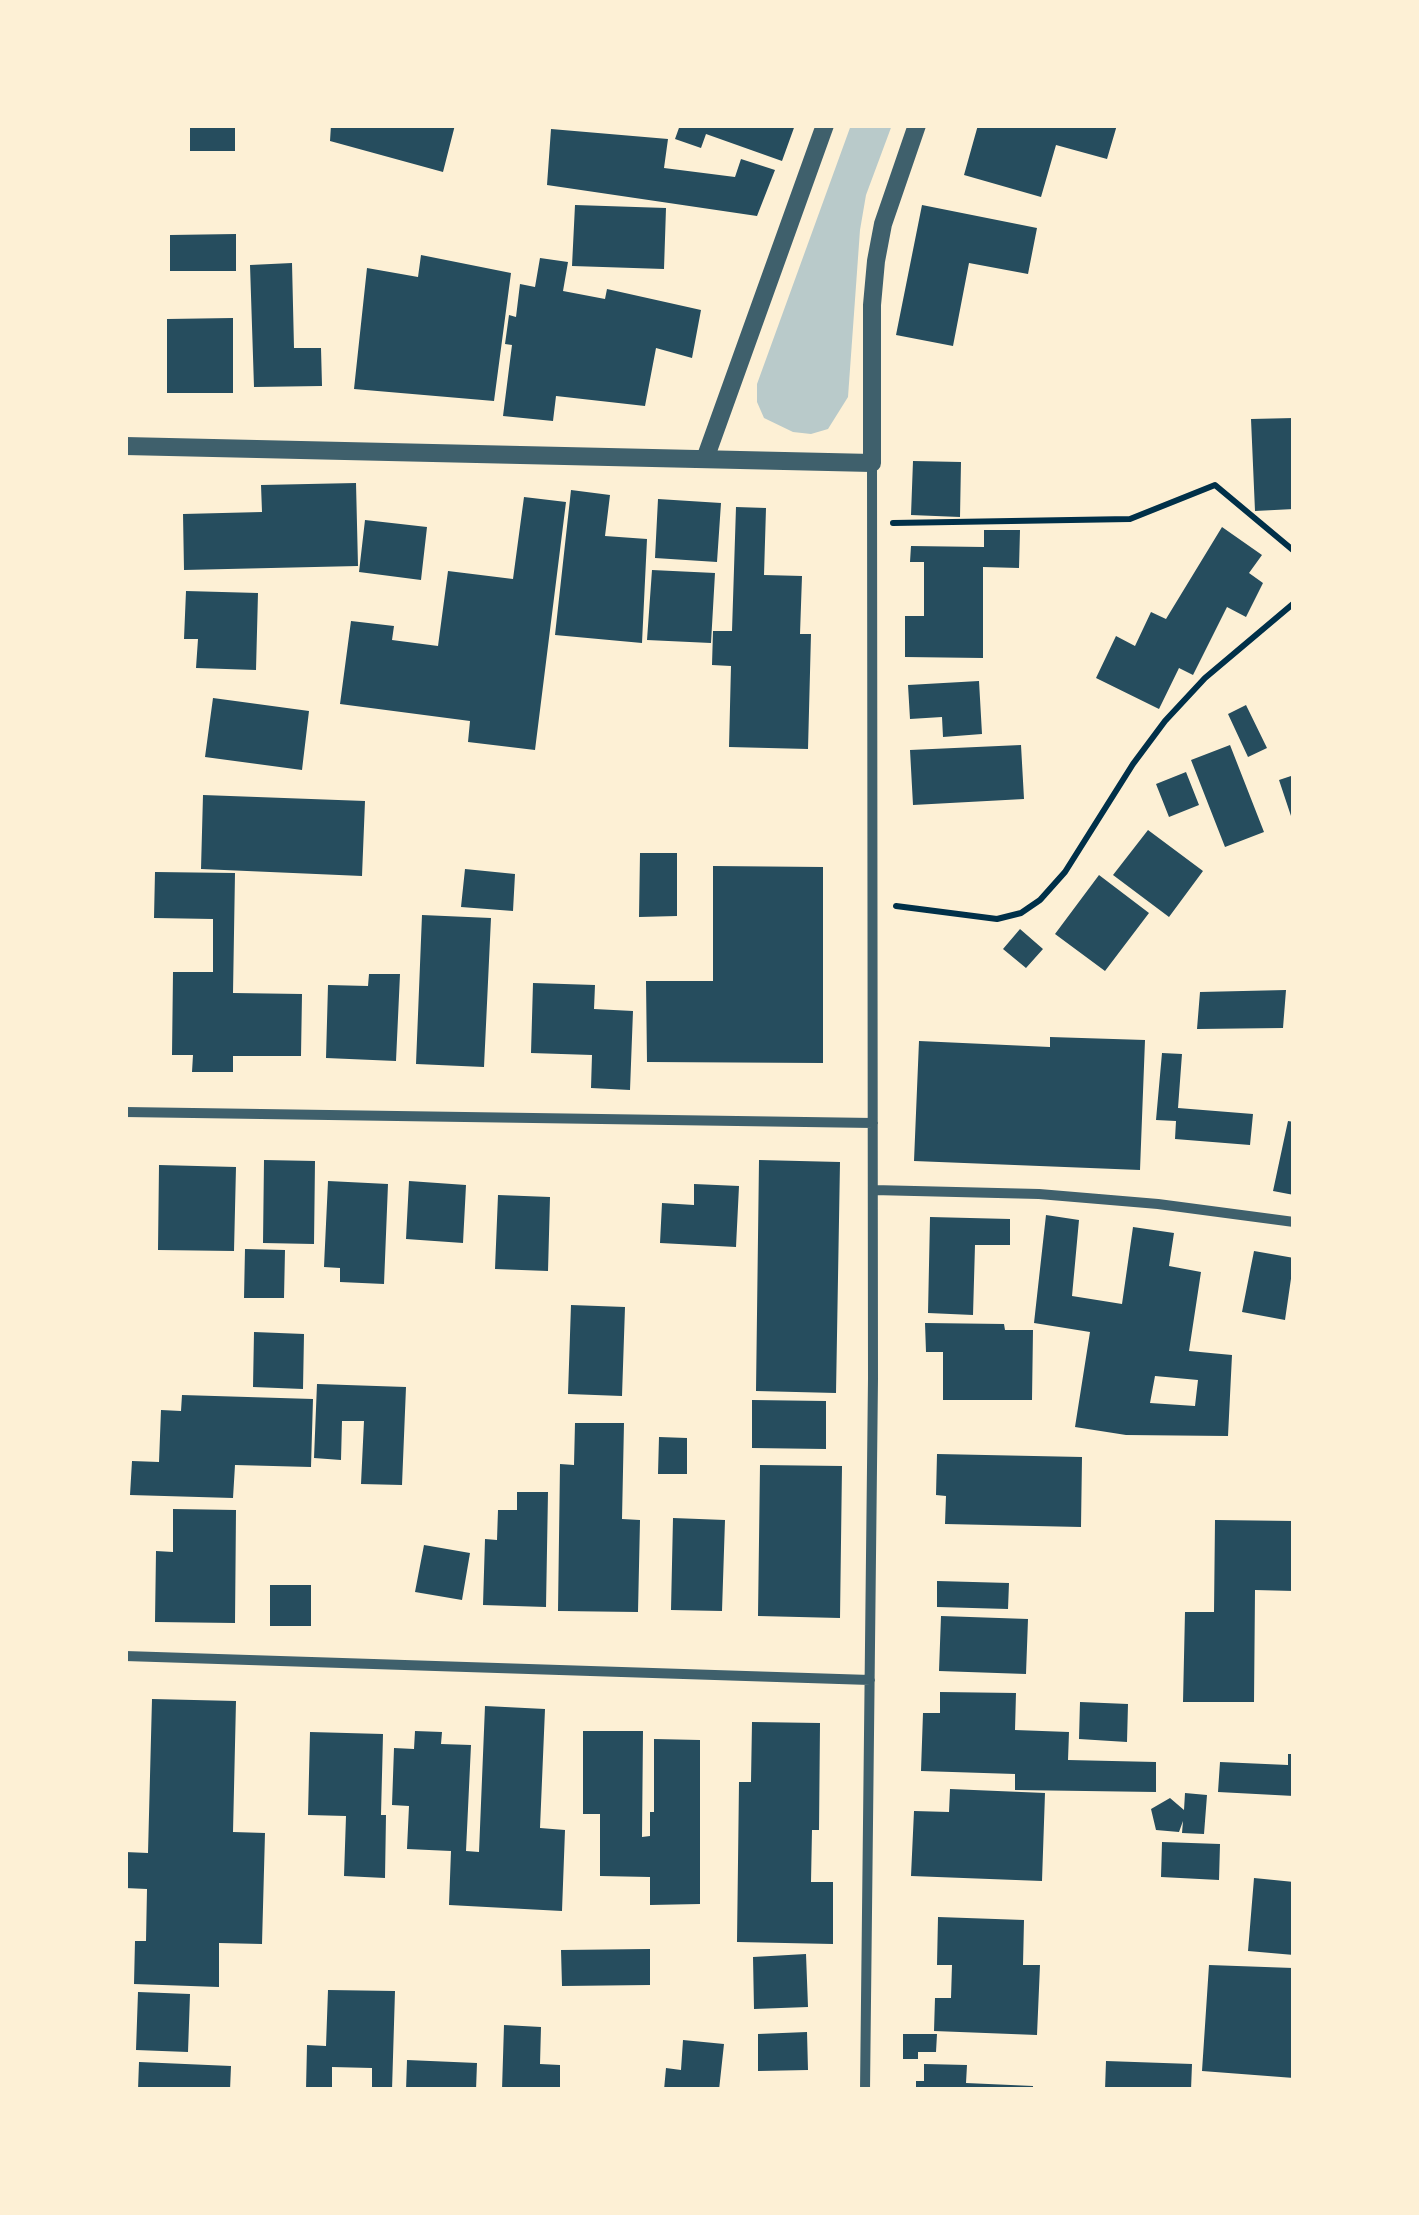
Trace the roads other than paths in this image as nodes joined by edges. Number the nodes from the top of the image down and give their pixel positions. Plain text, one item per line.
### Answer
1 (825, 125) edge
2 (917, 125) edge
3 (125, 446) edge
4 (705, 459) junction
5 (872, 463) junction
6 (125, 1112) edge
7 (873, 1123) junction
8 (873, 1190) junction
9 (1294, 1222) edge
10 (125, 1656) edge
11 (870, 1680) junction
12 (865, 2090) edge

1 - 4 street
2 - 5 street
3 - 4 street
4 - 5 street
5 - 7 street
6 - 7 street
7 - 8 street
8 - 9 street
8 - 11 street
10 - 11 street
11 - 12 street

